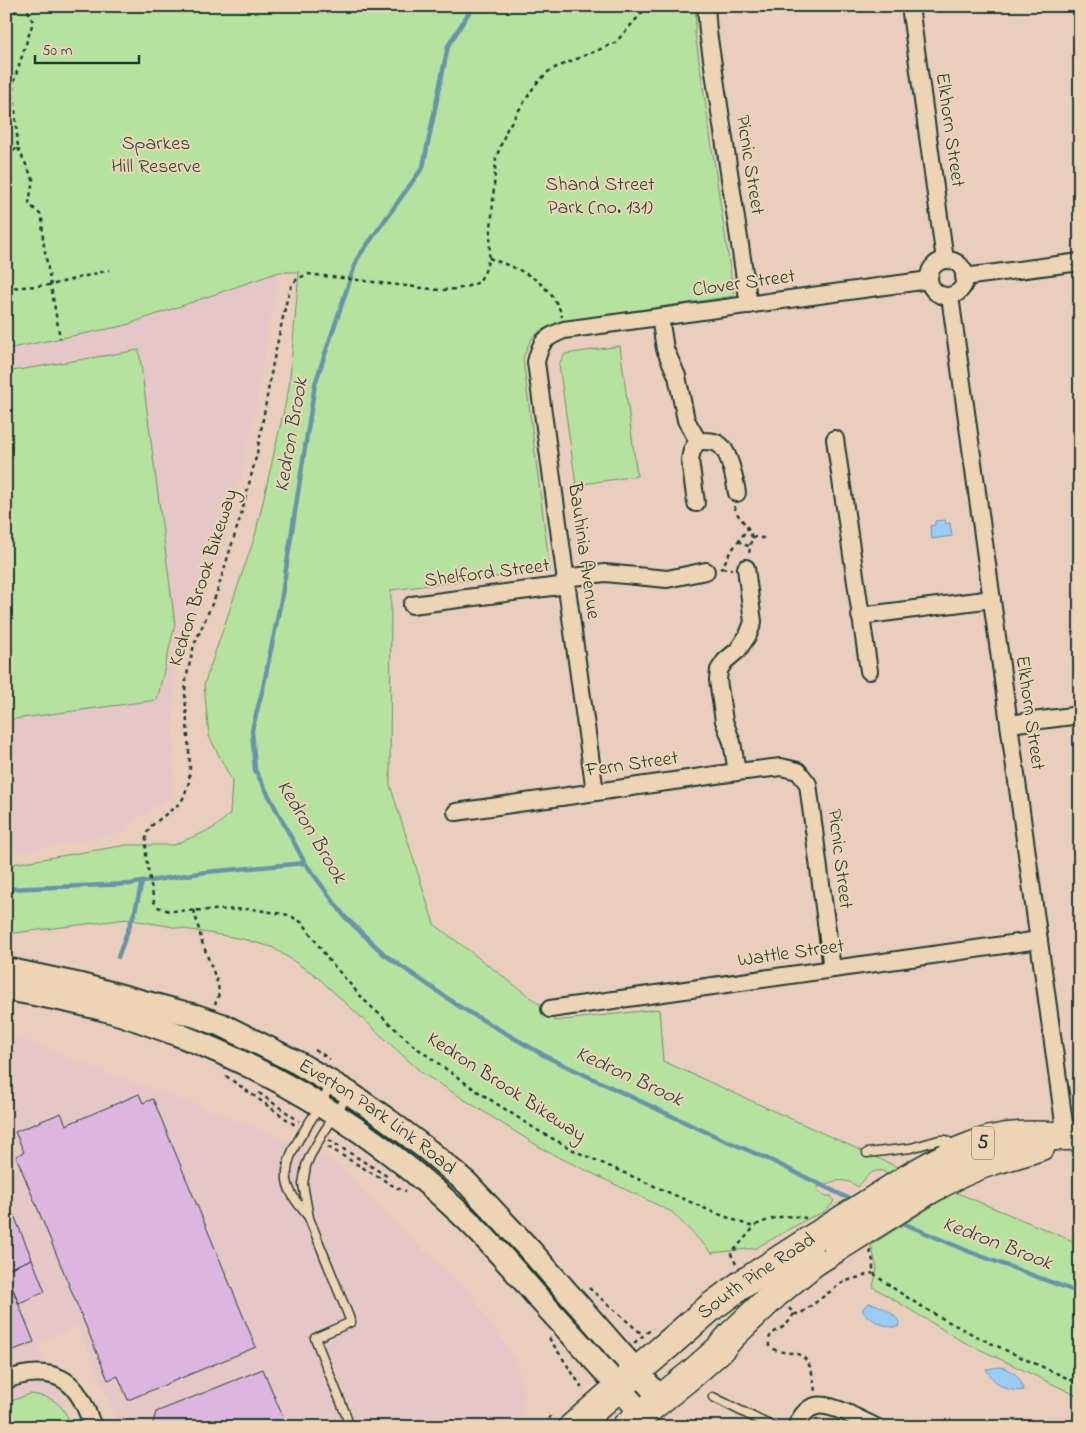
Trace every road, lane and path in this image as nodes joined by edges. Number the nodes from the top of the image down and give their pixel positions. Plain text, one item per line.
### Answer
1 (19, 6) edge
2 (26, 6) edge
3 (648, 6) edge
4 (706, 6) edge
5 (910, 6) edge
6 (6, 26) edge
7 (18, 148) junction
8 (6, 155) edge
9 (490, 258) junction
10 (945, 260) junction
11 (1080, 262) edge
12 (109, 270) dead end
13 (964, 277) junction
14 (929, 280) junction
15 (51, 286) junction
16 (6, 288) edge
17 (950, 296) junction
18 (749, 305) junction
19 (660, 317) junction
20 (564, 330) junction
21 (60, 338) dead end
22 (835, 439) dead end
23 (698, 441) junction
24 (737, 493) joint
25 (696, 502) dead end
26 (748, 528) junction
27 (752, 538) junction
28 (738, 540) junction
29 (766, 541) dead end
30 (750, 546) junction
31 (746, 568) joint
32 (706, 571) joint
33 (566, 582) junction
34 (992, 599) junction
35 (412, 605) dead end
36 (860, 616) junction
37 (869, 670) dead end
38 (1080, 715) edge
39 (1009, 724) junction
40 (737, 772) junction
41 (808, 784) joint
42 (595, 792) junction
43 (456, 812) dead end
44 (194, 910) junction
45 (1039, 940) junction
46 (6, 969) edge
47 (832, 969) junction
48 (6, 989) edge
49 (214, 1008) dead end
50 (550, 1009) dead end
51 (220, 1073) dead end
52 (341, 1088) junction
53 (327, 1110) junction
54 (297, 1127) dead end
55 (1073, 1136) edge
56 (336, 1144) dead end
57 (328, 1147) dead end
58 (867, 1153) dead end
59 (964, 1160) junction
60 (394, 1181) dead end
61 (401, 1185) dead end
62 (406, 1191) junction
63 (411, 1195) dead end
64 (309, 1218) junction
65 (756, 1226) junction
66 (821, 1234) junction
67 (869, 1246) dead end
68 (739, 1271) dead end
69 (873, 1272) junction
70 (587, 1286) dead end
71 (786, 1305) dead end
72 (794, 1314) junction
73 (643, 1335) dead end
74 (549, 1338) dead end
75 (628, 1379) junction
76 (6, 1380) edge
77 (1080, 1384) edge
78 (815, 1393) dead end
79 (576, 1396) dead end
80 (713, 1397) dead end
81 (643, 1413) edge
82 (561, 1422) edge
83 (350, 1425) edge
84 (93, 1427) edge
85 (548, 1427) edge
86 (773, 1427) edge
87 (796, 1427) edge
88 (876, 1427) edge

1 - 6 path
2 - 7 path
3 - 9 path
4 - 18 street, Picnic Street
5 - 10 street, Elkhorn Street
7 - 8 path
7 - 15 path
9 - 20 path
9 - 44 path, Kedron Brook Bikeway
10 - 13 street
10 - 14 street
11 - 13 street
12 - 15 path
13 - 17 street
14 - 17 street
14 - 18 street, Clover Street
15 - 16 path
15 - 21 path
17 - 34 street, Elkhorn Street
18 - 19 street, Clover Street
19 - 20 street, Clover Street
19 - 23 street
20 - 33 street, Bauhinia Avenue
22 - 36 street
23 - 24 street
23 - 25 street
24 - 26 path
26 - 27 path
26 - 28 path
27 - 29 path
27 - 30 path
28 - 30 path
28 - 32 path
30 - 31 path
31 - 40 street
32 - 33 street, Shelford Street
33 - 35 street, Shelford Street
33 - 42 street, Bauhinia Avenue
34 - 36 street
34 - 39 street, Elkhorn Street
36 - 37 street
38 - 39 street
39 - 45 street, Elkhorn Street
40 - 41 street, Fern Street
40 - 42 street, Fern Street
41 - 47 street, Picnic Street
42 - 43 street, Fern Street
44 - 49 path
44 - 65 path, Kedron Brook Bikeway
45 - 47 street, Wattle Street
45 - 55 street, Elkhorn Street
46 - 52 main road, Everton Park Link Road
47 - 50 street, Wattle Street
48 - 53 main road, Everton Park Link Road
51 - 54 path
52 - 53 lane
52 - 53 lane
52 - 75 main road, Everton Park Link Road
53 - 64 lane
53 - 64 lane
53 - 75 main road, Everton Park Link Road
55 - 59 highway, South Pine Road / 5
56 - 60 path
57 - 62 path
58 - 59 lane
59 - 66 highway, South Pine Road / 5, bridge
61 - 62 path
62 - 63 path
64 - 83 lane
65 - 66 path, Kedron Brook Bikeway
65 - 68 path
66 - 75 highway, South Pine Road / 5
66 - 81 highway, South Pine Road / 5
67 - 69 path
69 - 72 path
69 - 77 path
70 - 73 path
71 - 72 path
72 - 78 path
74 - 79 path
75 - 81 main road, Everton Park Link Road
75 - 82 highway, South Pine Road / 5
76 - 84 street
80 - 86 lane
82 - 85 path
87 - 88 street

